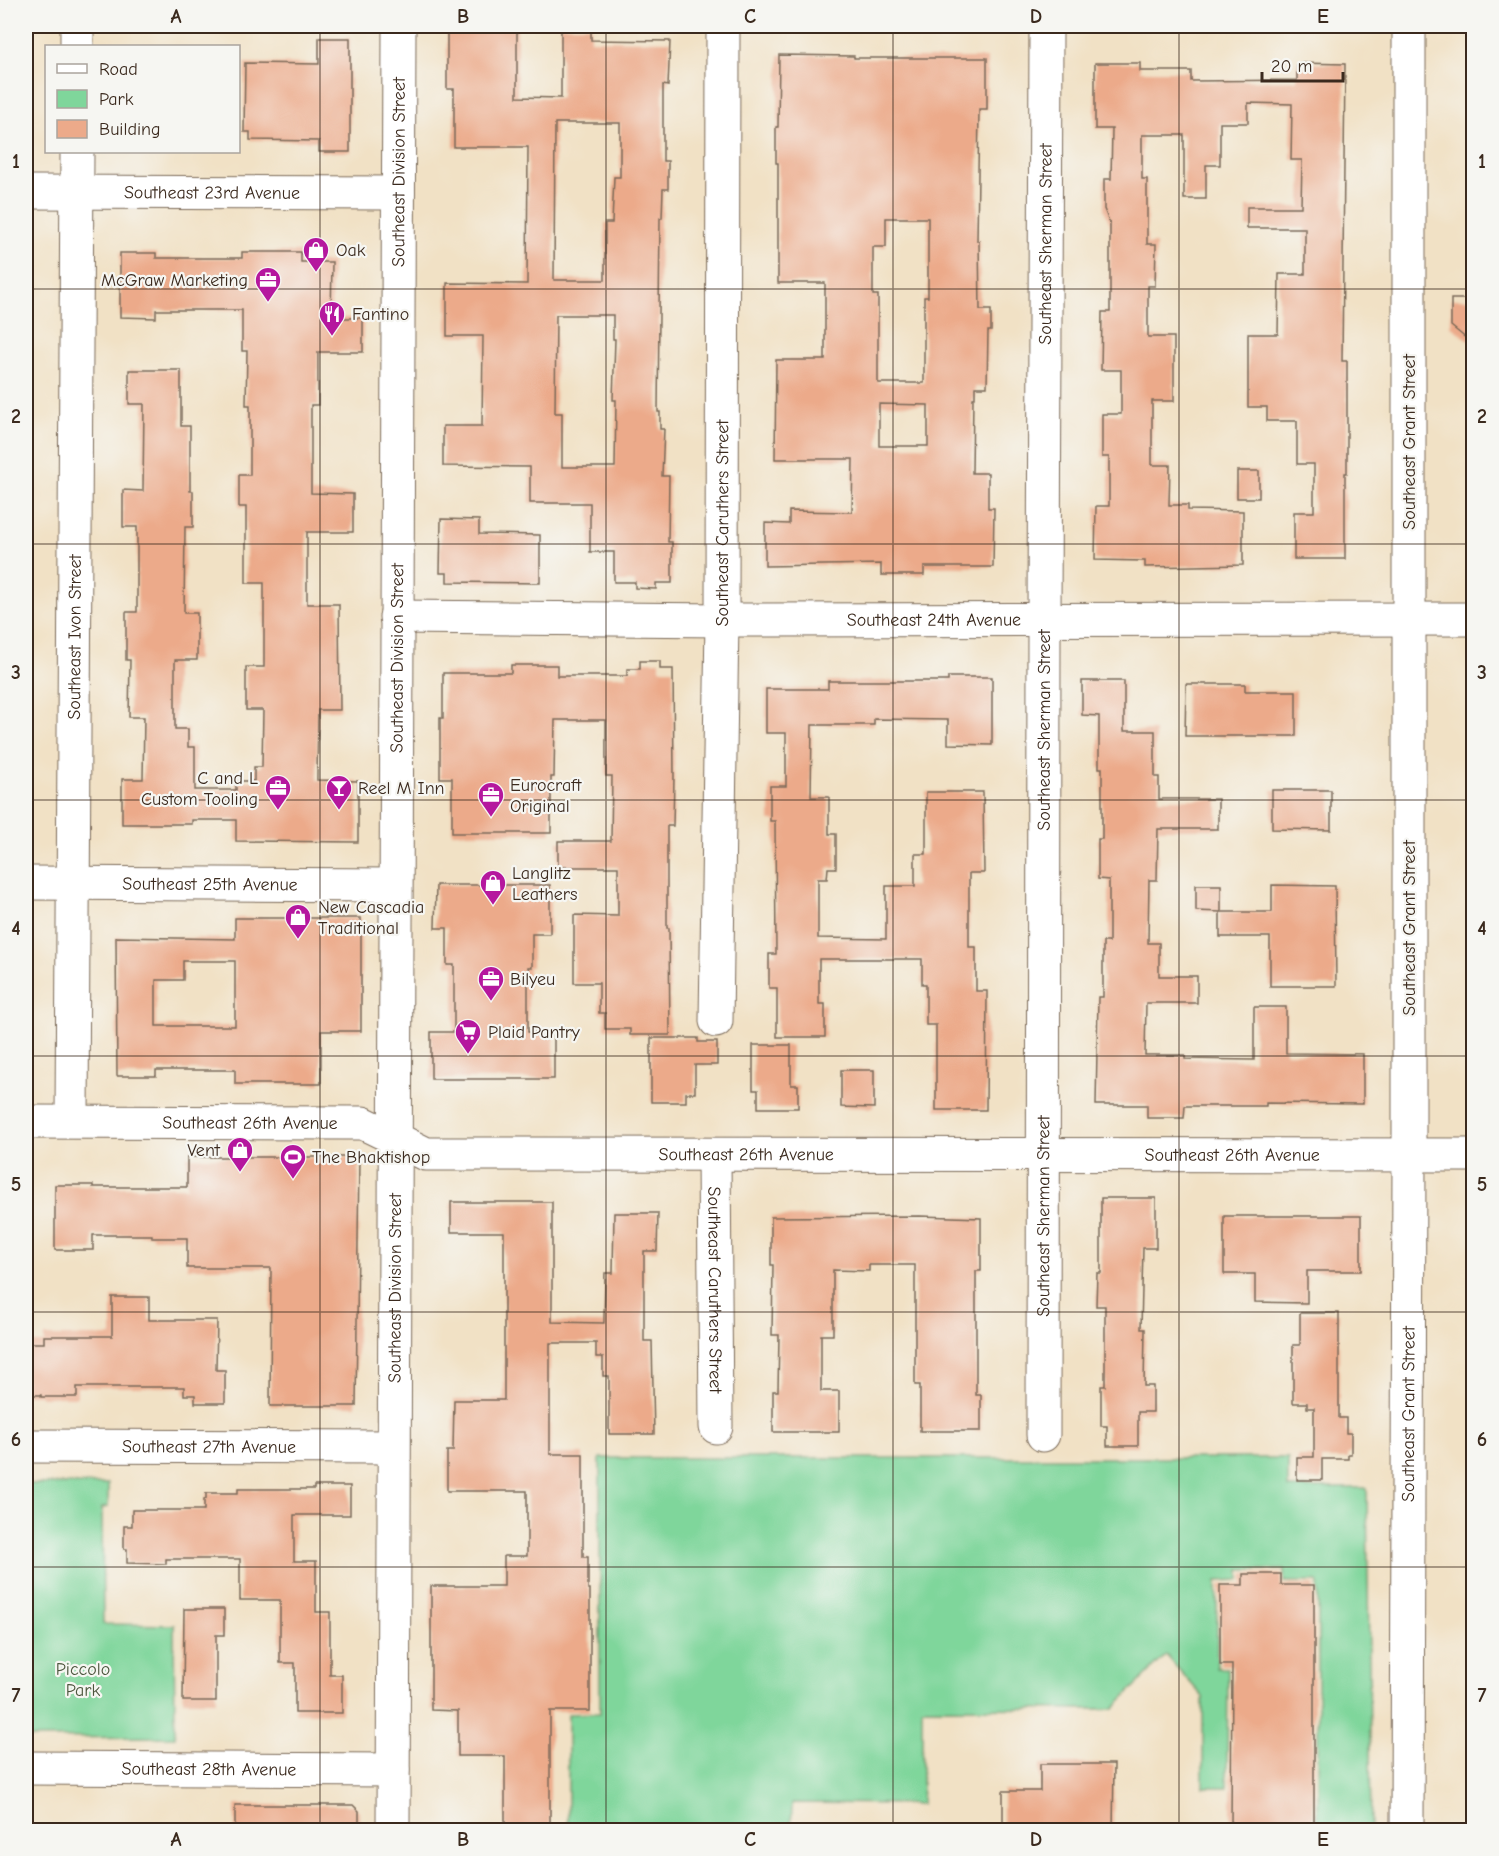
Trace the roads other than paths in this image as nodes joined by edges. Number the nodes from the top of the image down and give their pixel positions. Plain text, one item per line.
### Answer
1 (77, 26) edge
2 (399, 26) edge
3 (723, 26) edge
4 (1046, 26) edge
5 (1409, 26) edge
6 (77, 45) edge
7 (77, 153) edge
8 (26, 192) edge
9 (77, 193) junction
10 (398, 193) junction
11 (396, 618) junction
12 (1409, 619) junction
13 (1473, 619) edge
14 (722, 620) junction
15 (1044, 620) junction
16 (26, 883) edge
17 (72, 883) junction
18 (395, 885) junction
19 (716, 1021) dead end
20 (72, 1121) junction
21 (26, 1122) edge
22 (394, 1138) junction
23 (1043, 1154) junction
24 (714, 1155) junction
25 (1409, 1155) junction
26 (1473, 1155) edge
27 (716, 1427) dead end
28 (1043, 1435) dead end
29 (26, 1446) edge
30 (393, 1447) junction
31 (26, 1768) edge
32 (393, 1770) junction
33 (393, 1830) edge
34 (1407, 1830) edge

1 - 6 street
2 - 10 street, Southeast Division Street
3 - 14 street, Southeast Caruthers Street
4 - 15 street, Southeast Sherman Street
5 - 12 street, Southeast Grant Street
7 - 9 street, Southeast Ivon Street
8 - 9 street, Southeast 23rd Avenue
9 - 10 street, Southeast 23rd Avenue
9 - 17 street, Southeast Ivon Street
10 - 11 street, Southeast Division Street
11 - 14 street, Southeast 24th Avenue
11 - 18 street, Southeast Division Street
12 - 13 street, Southeast 24th Avenue
12 - 15 street, Southeast 24th Avenue
12 - 25 street, Southeast Grant Street
14 - 15 street, Southeast 24th Avenue
14 - 19 street, Southeast Caruthers Street
15 - 23 street, Southeast Sherman Street
16 - 17 street, Southeast 25th Avenue
17 - 18 street, Southeast 25th Avenue
17 - 20 street, Southeast Ivon Street
18 - 22 street, Southeast Division Street
20 - 21 street, Southeast 26th Avenue
20 - 22 street, Southeast 26th Avenue
22 - 24 street, Southeast 26th Avenue
22 - 30 street, Southeast Division Street
23 - 24 street, Southeast 26th Avenue
23 - 25 street, Southeast 26th Avenue
23 - 28 street, Southeast Sherman Street
24 - 27 street, Southeast Caruthers Street
25 - 26 street, Southeast 26th Avenue
25 - 34 street, Southeast Grant Street
29 - 30 street, Southeast 27th Avenue
30 - 32 street, Southeast Division Street
31 - 32 street, Southeast 28th Avenue
32 - 33 street, Southeast Division Street

